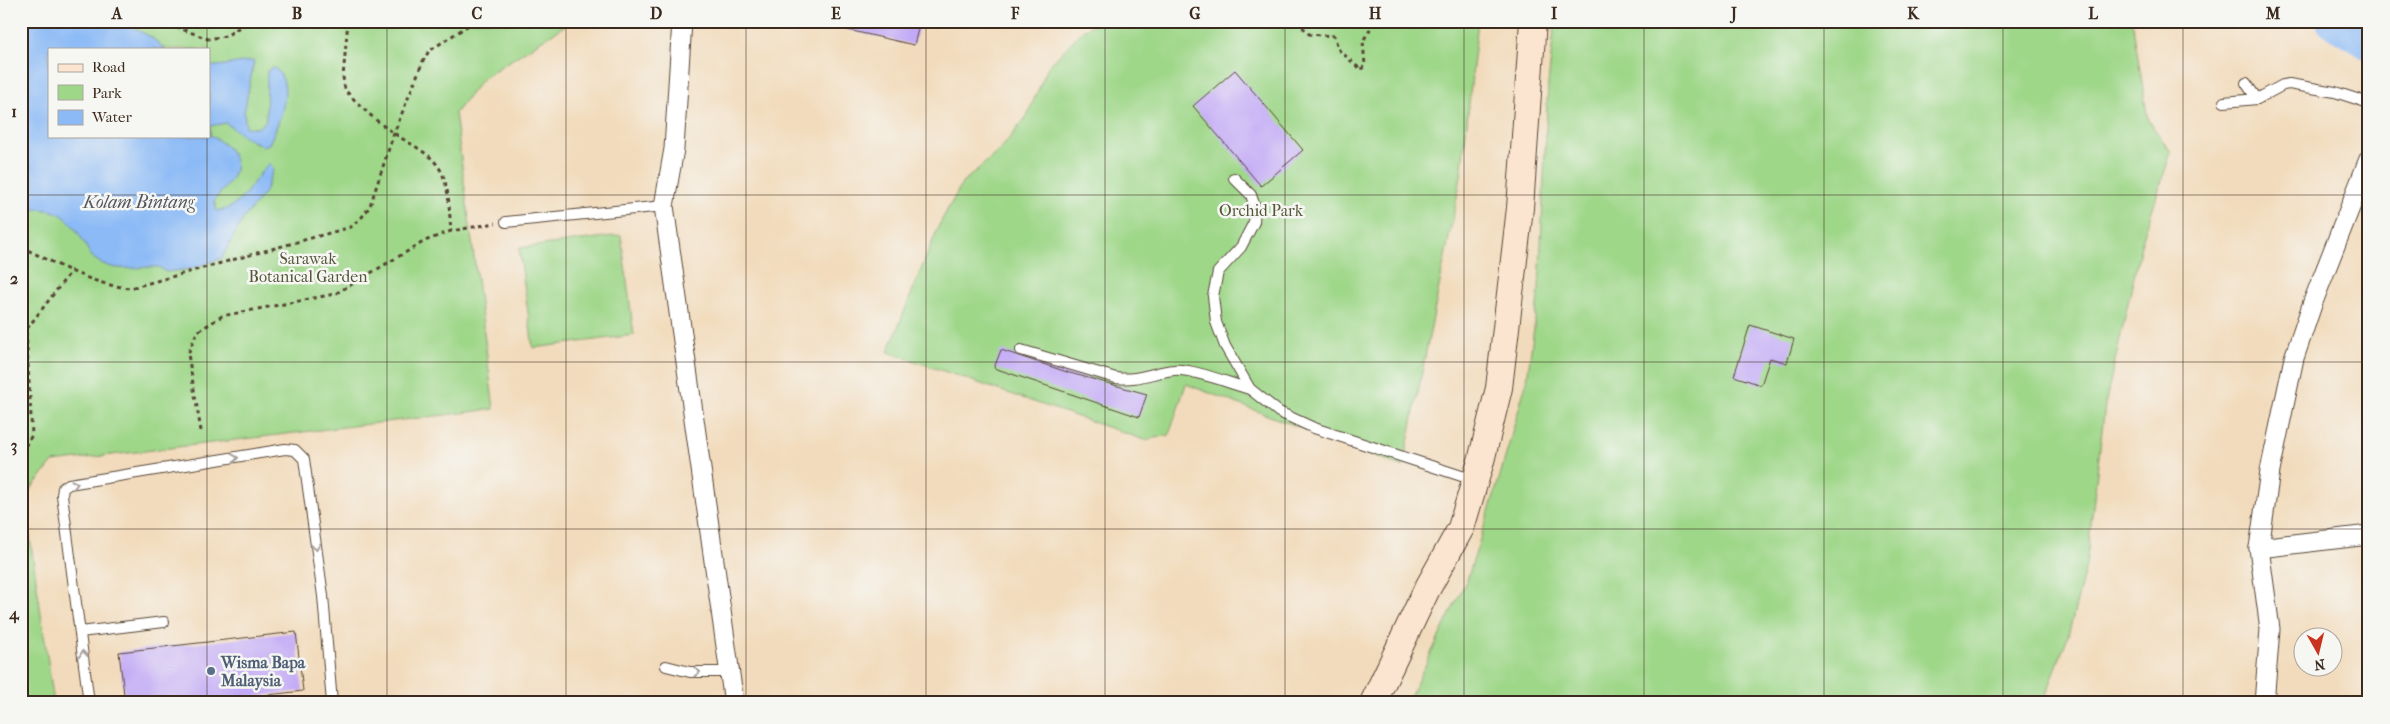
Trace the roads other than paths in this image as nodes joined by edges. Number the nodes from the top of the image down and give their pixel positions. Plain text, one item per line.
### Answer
1 (682, 21) edge
2 (1533, 21) edge
3 (2246, 83) dead end
4 (2257, 99) junction
5 (2224, 102) dead end
6 (2369, 103) edge
7 (2369, 159) edge
8 (1234, 178) dead end
9 (2361, 197) edge
10 (664, 206) junction
11 (506, 222) road end
12 (1021, 350) dead end
13 (1250, 389) junction
14 (1475, 480) junction
15 (2369, 535) edge
16 (2259, 548) junction
17 (164, 622) dead end
18 (80, 632) junction
19 (666, 666) dead end
20 (729, 672) junction
21 (89, 703) edge
22 (332, 703) edge
23 (734, 703) edge
24 (1373, 703) edge
25 (2264, 703) edge

1 - 10 street
2 - 14 street
3 - 4 lane
4 - 5 lane
4 - 6 lane
7 - 9 street
8 - 13 lane
9 - 16 street
10 - 11 lane
10 - 20 street
12 - 13 lane
13 - 14 lane
14 - 24 street
15 - 16 street
16 - 25 street
17 - 18 lane
21 -> 18 lane
18 -> 22 lane
19 -> 20 lane
20 - 23 street

